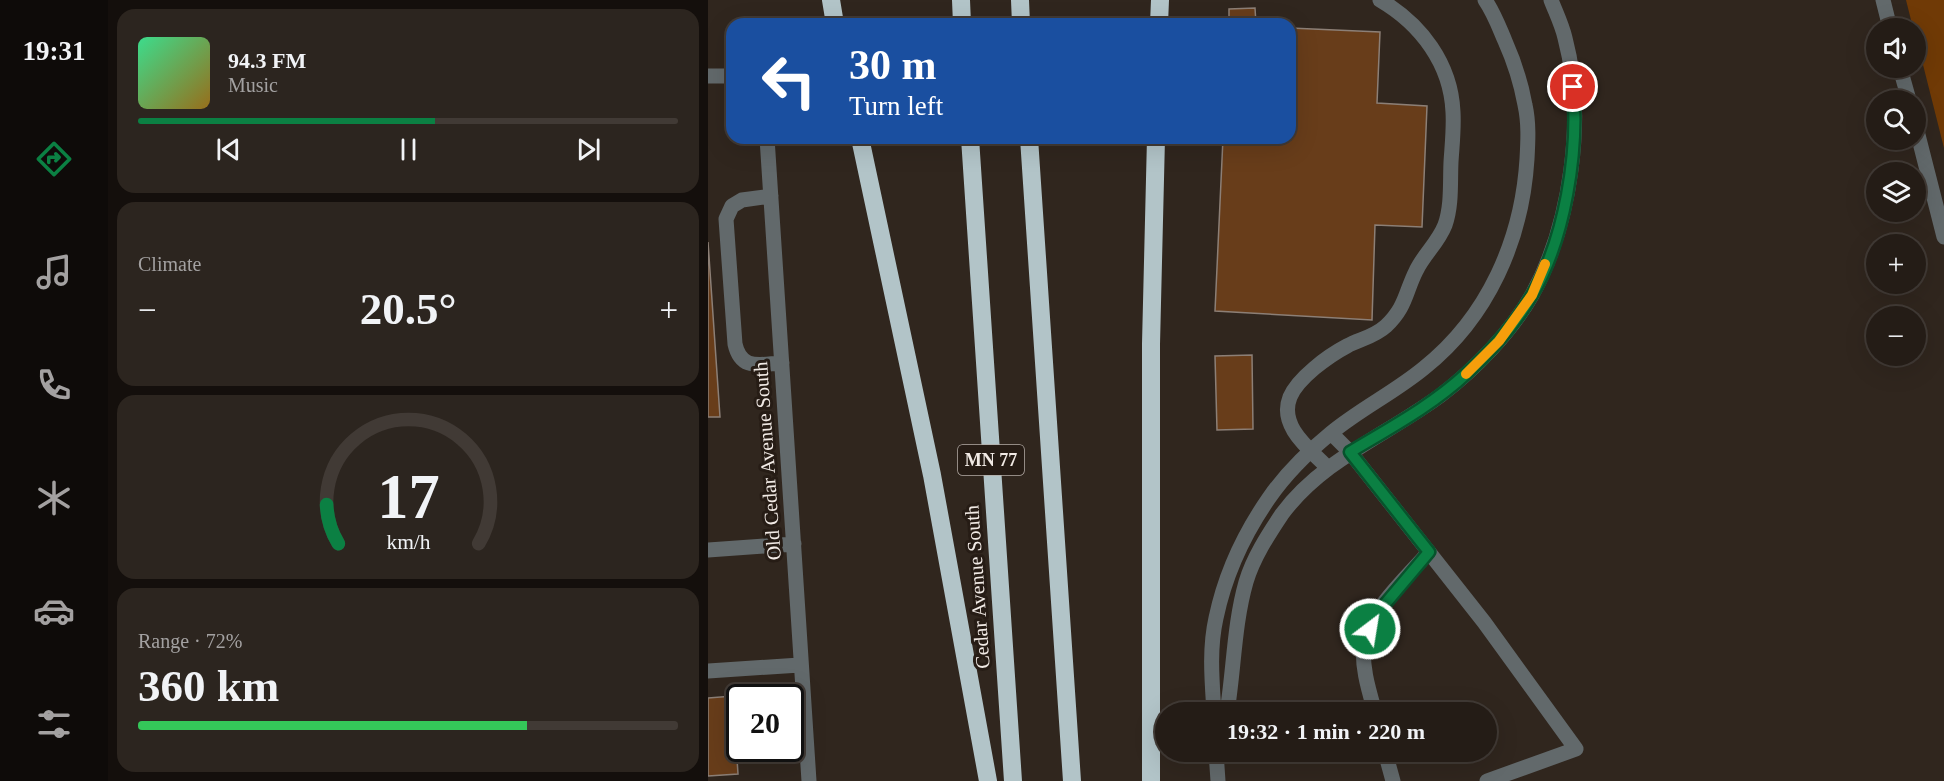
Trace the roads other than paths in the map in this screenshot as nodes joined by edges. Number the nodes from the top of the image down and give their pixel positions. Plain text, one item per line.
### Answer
1 (831, 0) edge
2 (961, 0) edge
3 (1020, 0) edge
4 (1160, 0) edge
5 (1485, 0) edge
6 (1551, 0) edge
7 (1883, 0) edge
8 (1388, 2) edge
9 (835, 18) edge
10 (962, 18) edge
11 (1021, 18) edge
12 (1159, 18) edge
13 (1888, 18) edge
14 (708, 76) edge
15 (726, 76) edge
16 (767, 144) edge
17 (861, 144) edge
18 (970, 144) edge
19 (1029, 144) edge
20 (1156, 144) edge
21 (1922, 150) edge
22 (771, 196) junction
23 (1944, 237) edge
24 (782, 363) junction
25 (1331, 432) junction
26 (1312, 452) junction
27 (1350, 452) junction
28 (1328, 468) junction
29 (794, 544) junction
30 (708, 550) edge
31 (1429, 552) junction
32 (800, 665) junction
33 (708, 671) edge
34 (1213, 702) edge
35 (1228, 702) edge
36 (1372, 702) edge
37 (1388, 762) edge
38 (809, 781) edge
39 (988, 781) edge
40 (1013, 781) edge
41 (1072, 781) edge
42 (1151, 781) edge
43 (1393, 781) edge
44 (1487, 781) edge

1 - 9 highway
2 - 10 highway
3 - 11 highway
4 - 12 highway
5 - 25 street
6 - 27 street
7 - 13 street
8 - 26 street
14 - 15 street
16 - 22 street, Old Cedar Avenue South
17 - 39 highway
18 - 40 highway, Cedar Avenue South / MN 77
19 - 41 highway, MN 77
20 - 42 highway
21 - 23 street
22 - 24 street, Old Cedar Avenue South
22 - 24 street
24 - 29 street, Old Cedar Avenue South
25 - 26 street
25 - 27 street
26 - 28 street
26 - 34 street
27 - 28 street
27 - 31 street
28 - 35 street
29 - 30 street
29 - 32 street, Old Cedar Avenue South
31 - 36 street
31 - 44 street
32 - 33 street
32 - 38 street, Old Cedar Avenue South
37 - 43 street

